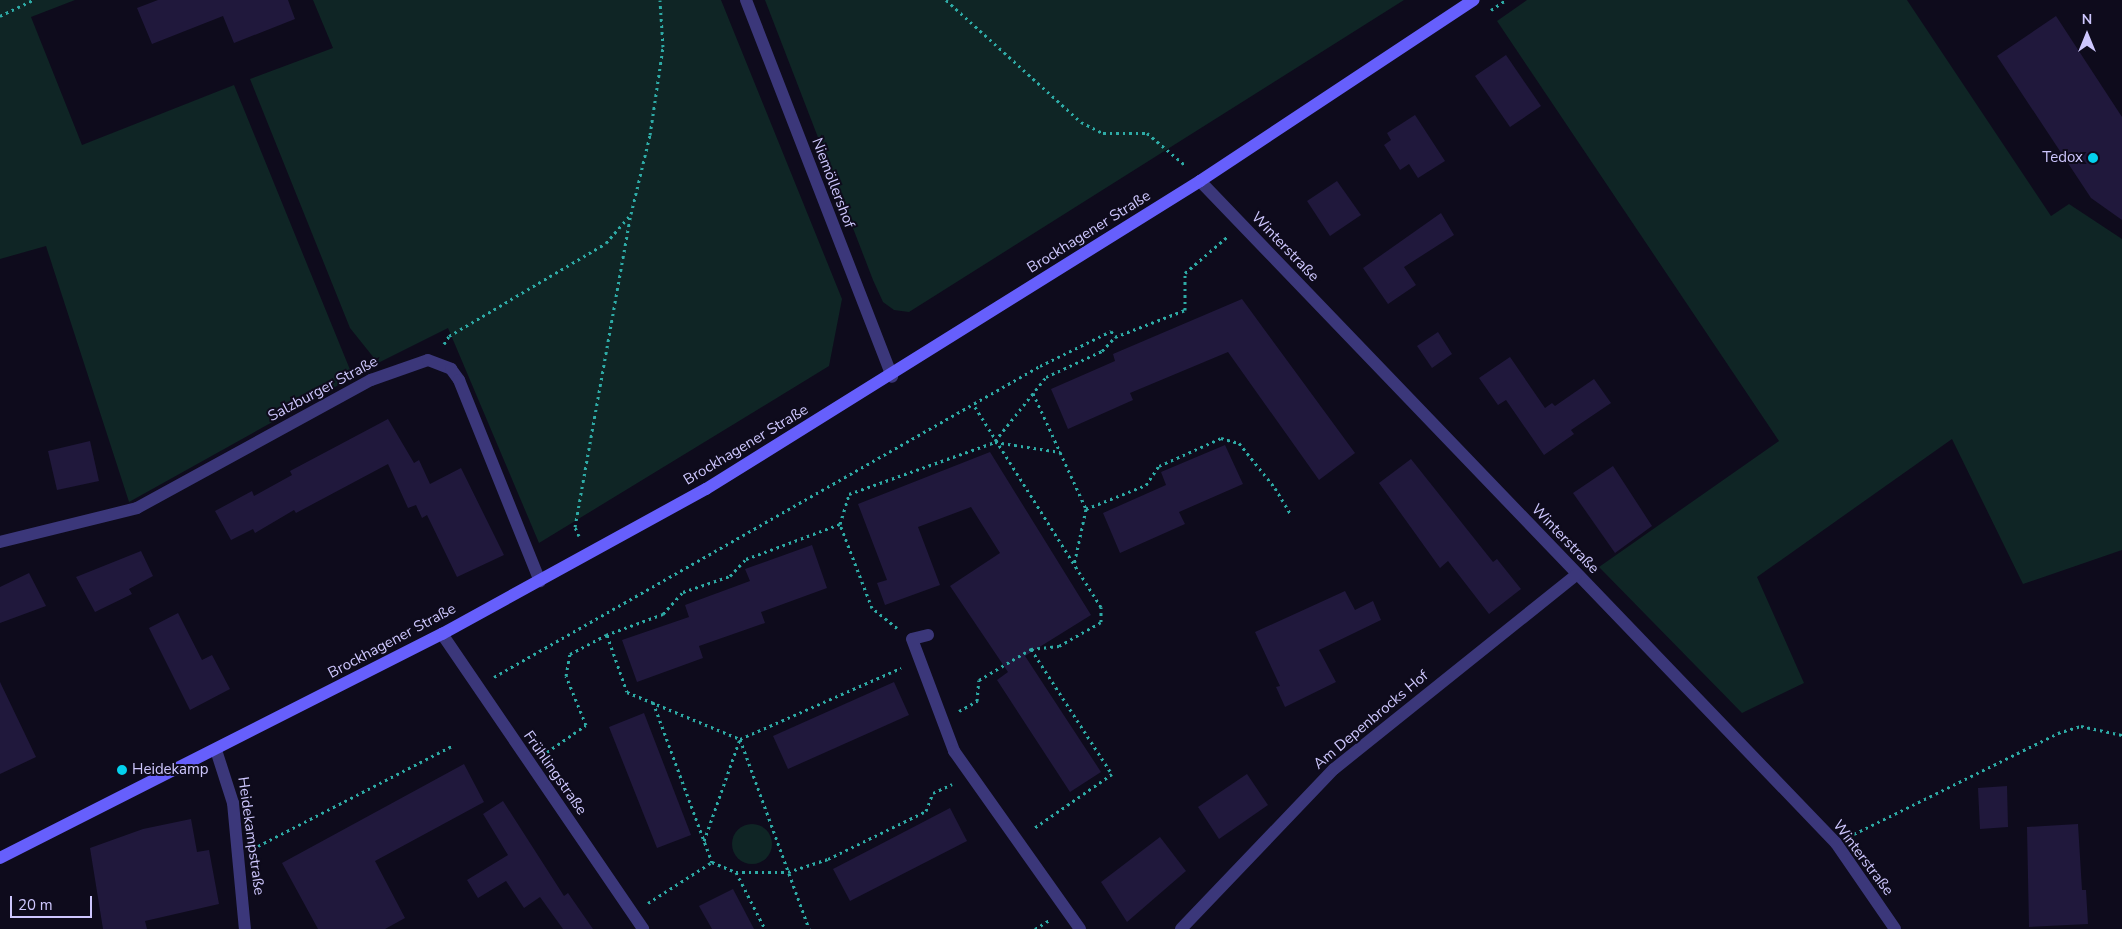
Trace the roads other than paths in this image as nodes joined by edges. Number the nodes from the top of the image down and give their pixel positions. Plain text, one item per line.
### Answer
1 (746, 0) edge
2 (1473, 0) edge
3 (1200, 181) junction
4 (892, 376) junction
5 (0, 542) edge
6 (1576, 575) junction
7 (540, 580) junction
8 (442, 634) junction
9 (928, 635) dead end
10 (216, 750) junction
11 (0, 858) edge
12 (245, 929) edge
13 (643, 929) edge
14 (1080, 929) edge
15 (1181, 929) edge
16 (1895, 929) edge

1 - 4 street, Niemöllershof
2 - 3 main road, Brockhagener Straße
3 - 4 main road, Brockhagener Straße
3 - 6 street, Winterstraße
4 - 7 main road, Brockhagener Straße
5 - 7 street, Salzburger Straße
6 - 15 street, Am Depenbrocks Hof
6 - 16 street, Winterstraße
7 - 8 main road, Brockhagener Straße
8 - 10 main road, Brockhagener Straße
8 - 13 street, Frühlingstraße
9 - 14 street
10 - 11 main road, Brockhagener Straße
10 - 12 street, Heidekampstraße

